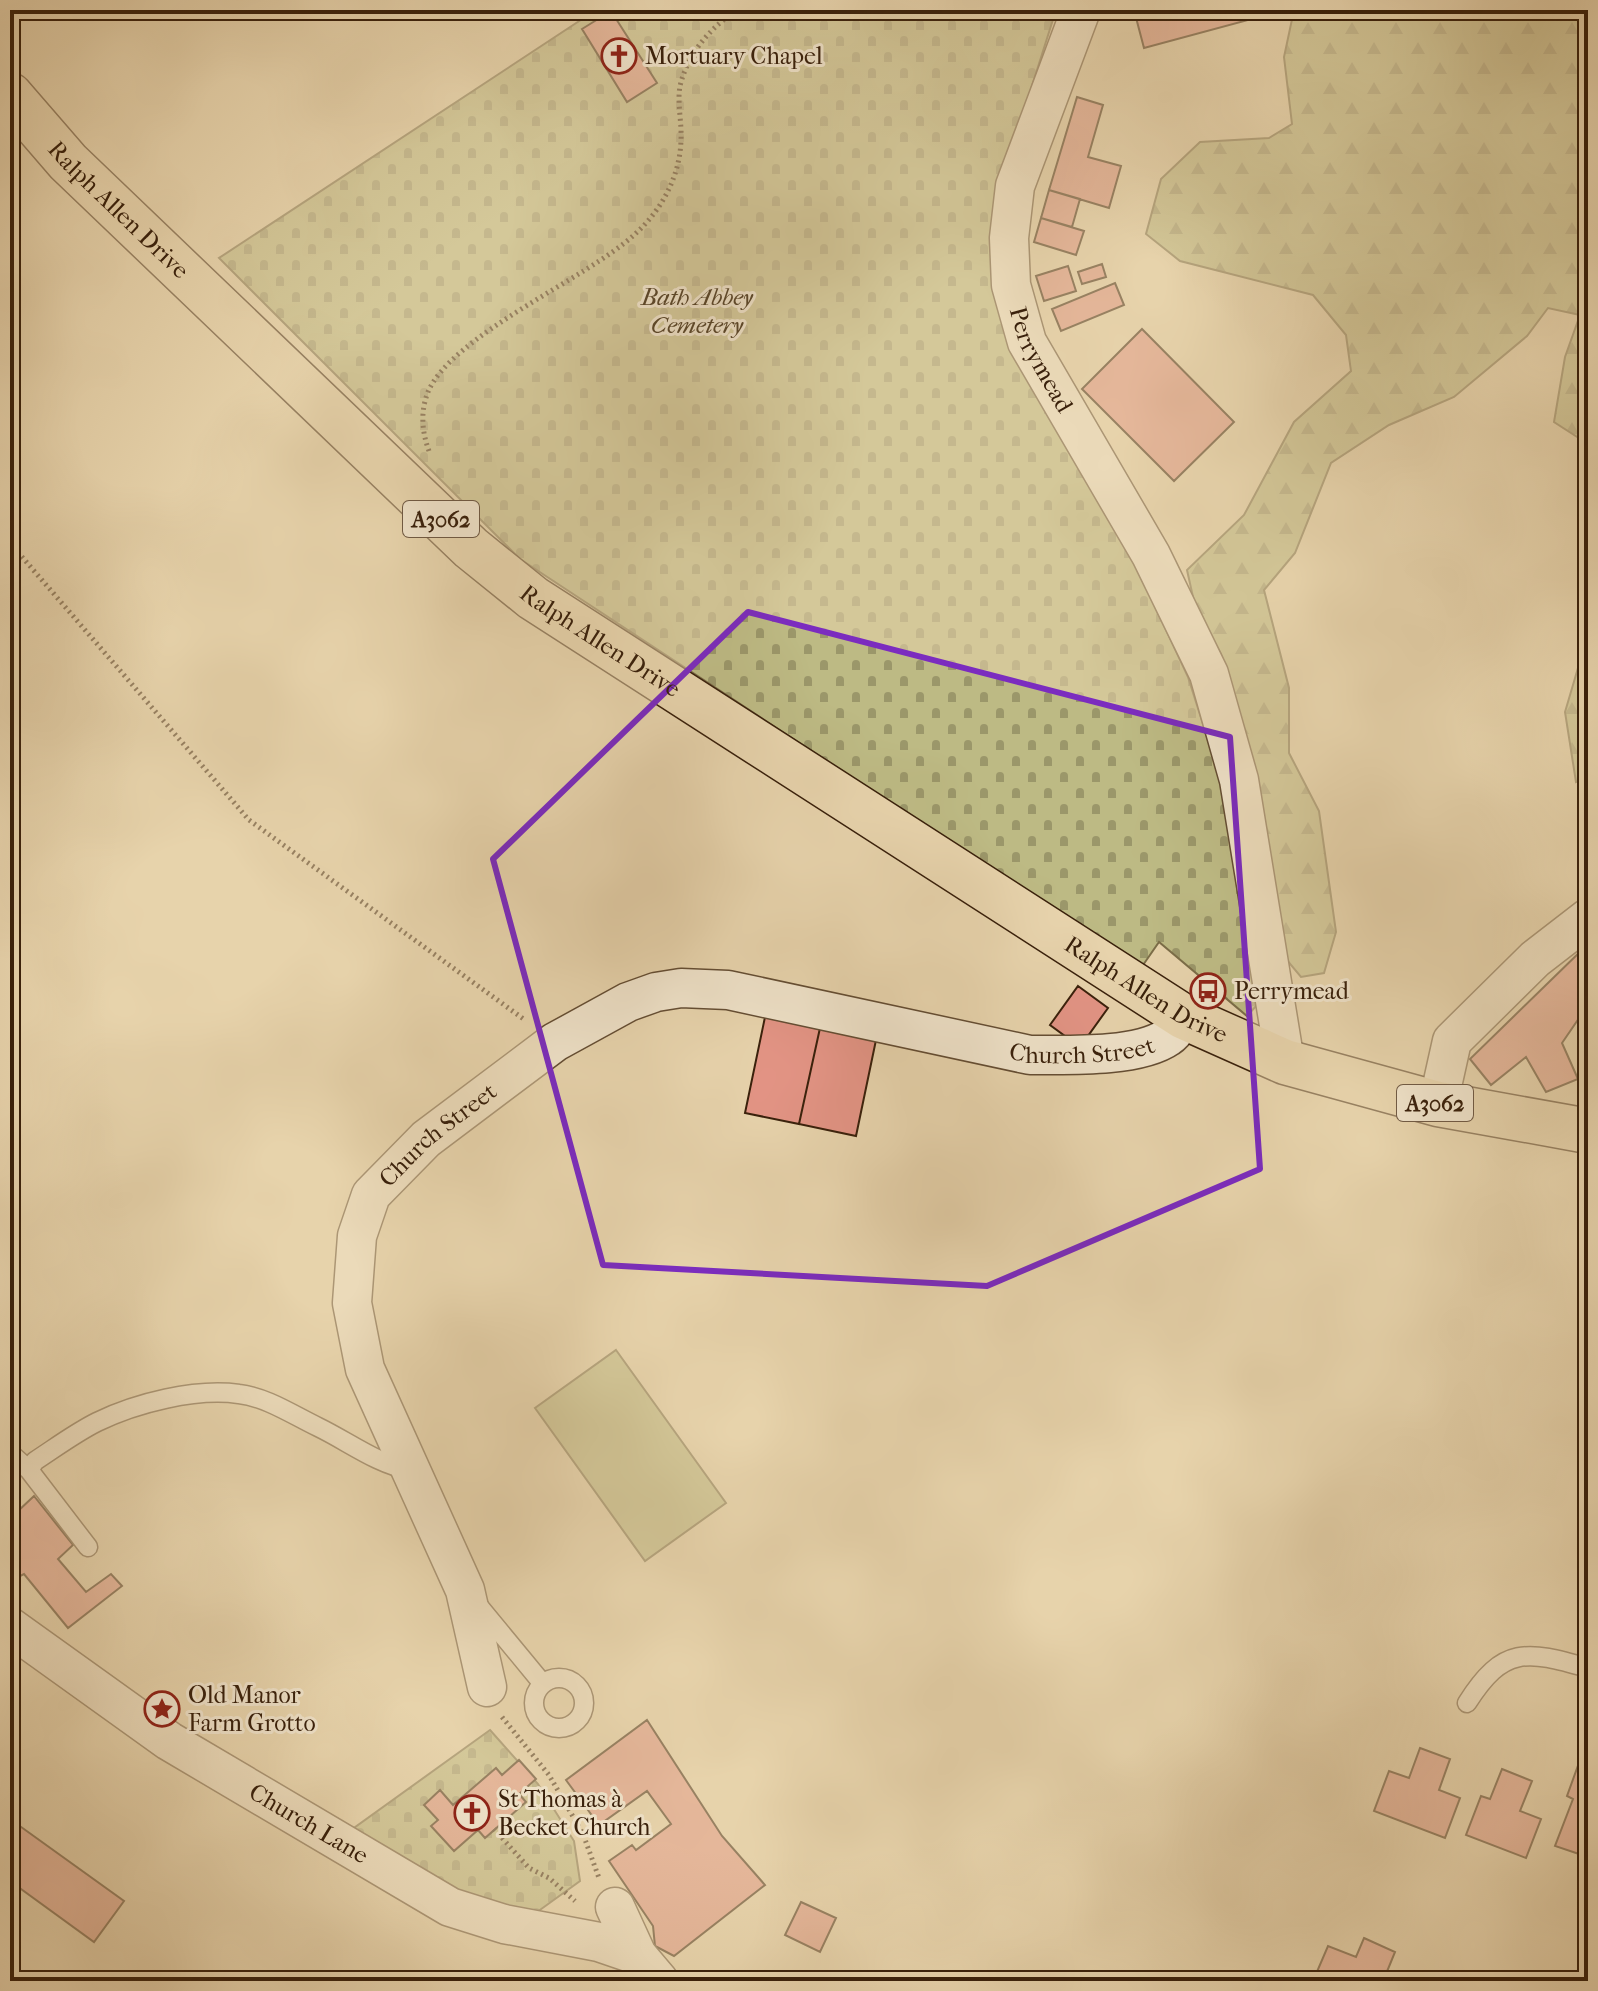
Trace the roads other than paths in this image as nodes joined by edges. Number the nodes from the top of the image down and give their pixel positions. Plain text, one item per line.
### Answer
1 (1081, 10) edge
2 (10, 95) edge
3 (1588, 918) edge
4 (1184, 1017) junction
5 (1285, 1062) junction
6 (1438, 1104) junction
7 (1588, 1131) edge
8 (10, 1453) edge
9 (29, 1470) junction
10 (410, 1470) junction
11 (88, 1547) dead end
12 (465, 1590) junction
13 (10, 1627) edge
14 (1588, 1668) edge
15 (543, 1684) dead end
16 (487, 1687) road end
17 (1467, 1703) dead end
18 (634, 1943) edge

1 - 5 street, Perrymead
2 - 4 main road, Ralph Allen Drive / A3062
3 - 6 street
4 - 5 main road, Ralph Allen Drive / A3062
4 - 10 street, Church Street
5 - 6 main road, A3062
6 - 7 main road, A3062
8 - 9 lane
9 - 10 lane
9 - 11 lane
10 - 12 street, Church Street
12 - 15 lane
12 - 16 street, Church Street
13 - 18 street, Church Lane
14 - 17 lane

